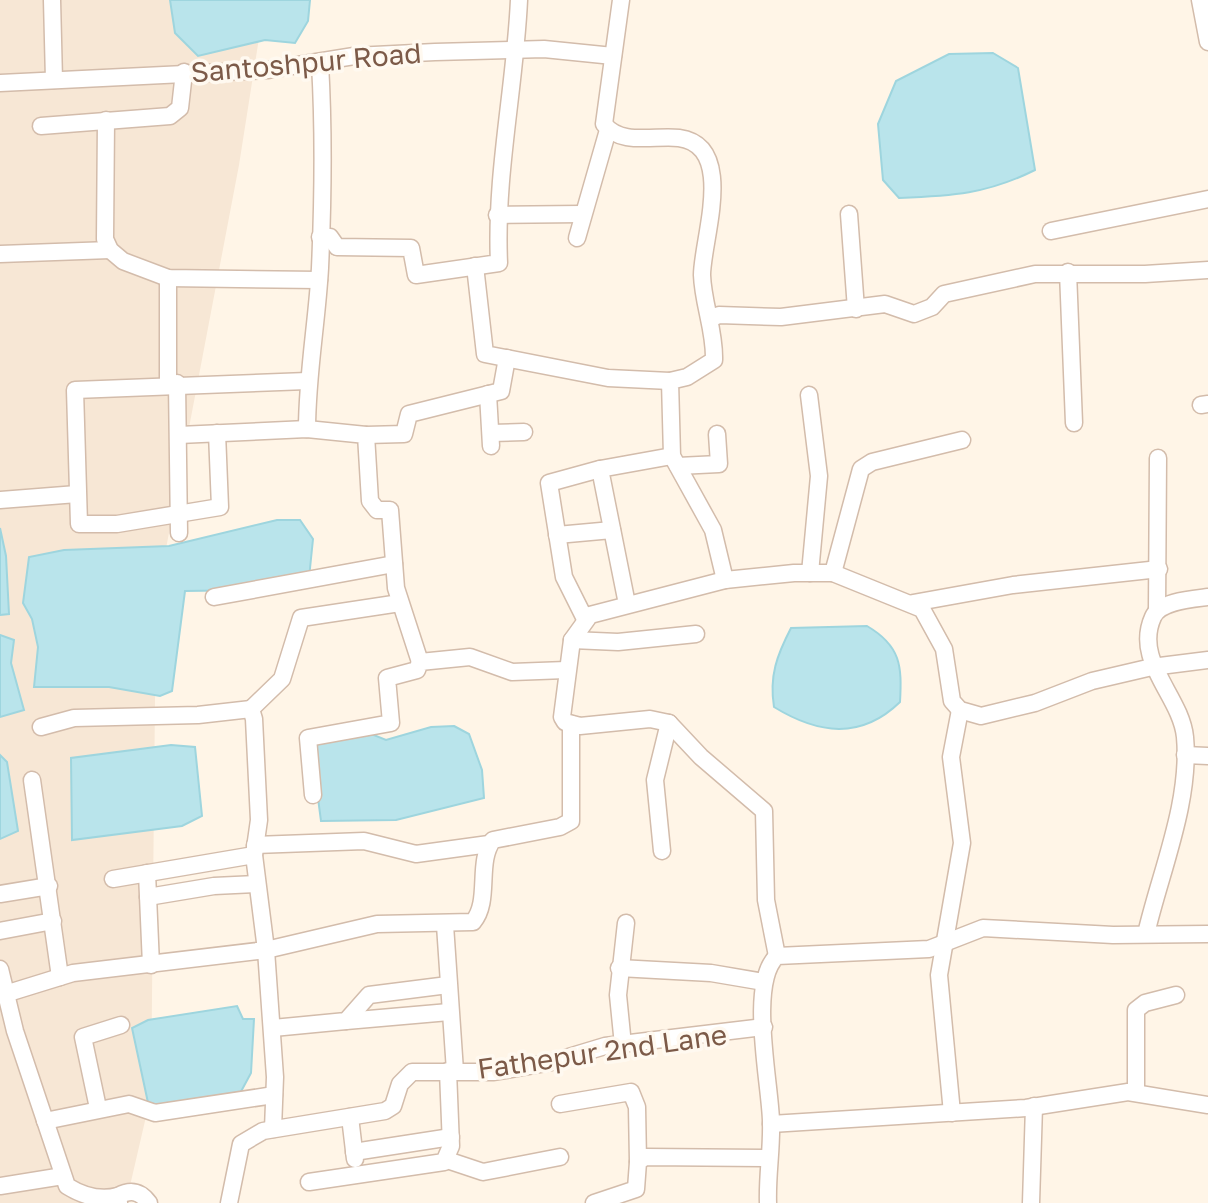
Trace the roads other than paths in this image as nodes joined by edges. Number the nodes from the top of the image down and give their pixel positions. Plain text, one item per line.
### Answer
1 (52, 0) edge
2 (519, 0) edge
3 (621, 0) edge
4 (1200, 0) edge
5 (1208, 42) edge
6 (517, 49) junction
7 (613, 56) junction
8 (320, 64) junction
9 (184, 72) junction
10 (54, 80) junction
11 (0, 83) edge
12 (106, 120) junction
13 (41, 126) dead end
14 (608, 130) junction
15 (1208, 199) edge
16 (582, 214) junction
17 (849, 214) dead end
18 (497, 215) junction
19 (1051, 231) dead end
20 (320, 237) junction
21 (577, 238) dead end
22 (110, 250) junction
23 (0, 254) edge
24 (475, 266) junction
25 (1208, 270) edge
26 (1068, 272) junction
27 (168, 278) junction
28 (319, 280) junction
29 (856, 309) junction
30 (710, 319) junction
31 (507, 358) junction
32 (307, 381) junction
33 (670, 381) junction
34 (173, 383) junction
35 (488, 394) junction
36 (809, 395) dead end
37 (1074, 423) dead end
38 (307, 429) junction
39 (524, 432) dead end
40 (217, 433) junction
41 (717, 434) dead end
42 (179, 435) junction
43 (366, 435) junction
44 (962, 440) dead end
45 (1158, 458) dead end
46 (675, 461) junction
47 (600, 469) junction
48 (77, 494) junction
49 (0, 500) edge
50 (179, 514) junction
51 (612, 530) junction
52 (179, 533) dead end
53 (557, 535) junction
54 (394, 564) junction
55 (1159, 569) junction
56 (810, 573) junction
57 (833, 573) junction
58 (725, 580) junction
59 (214, 597) dead end
60 (1208, 597) edge
61 (400, 603) junction
62 (913, 603) junction
63 (627, 604) junction
64 (1157, 610) junction
65 (585, 619) junction
66 (696, 634) dead end
67 (572, 640) junction
68 (1208, 660) edge
69 (420, 662) junction
70 (1152, 667) junction
71 (566, 670) junction
72 (251, 709) junction
73 (960, 710) junction
74 (669, 723) junction
75 (571, 724) junction
76 (41, 727) dead end
77 (1185, 755) junction
78 (1208, 756) edge
79 (32, 780) dead end
80 (313, 795) dead end
81 (489, 844) junction
82 (255, 850) junction
83 (662, 851) dead end
84 (147, 873) junction
85 (113, 879) dead end
86 (257, 884) junction
87 (49, 886) junction
88 (0, 894) edge
89 (148, 897) junction
90 (53, 921) junction
91 (626, 923) dead end
92 (445, 925) junction
93 (0, 931) edge
94 (1146, 934) junction
95 (1208, 934) edge
96 (945, 943) junction
97 (266, 950) junction
98 (777, 956) junction
99 (151, 965) junction
100 (619, 968) junction
101 (0, 969) edge
102 (60, 977) junction
103 (764, 982) junction
104 (448, 985) junction
105 (5, 994) junction
106 (1176, 995) dead end
107 (449, 1012) junction
108 (6, 1019) edge
109 (346, 1021) junction
110 (121, 1025) dead end
111 (764, 1027) junction
112 (273, 1028) junction
113 (623, 1045) junction
114 (451, 1071) junction
115 (1136, 1091) junction
116 (274, 1095) junction
117 (560, 1104) dead end
118 (1208, 1105) edge
119 (1034, 1106) junction
120 (98, 1108) junction
121 (952, 1113) junction
122 (350, 1117) junction
123 (45, 1121) junction
124 (771, 1124) junction
125 (273, 1129) junction
126 (451, 1137) junction
127 (354, 1152) junction
128 (560, 1157) dead end
129 (768, 1158) junction
130 (447, 1160) junction
131 (638, 1162) junction
132 (358, 1175) junction
133 (63, 1176) junction
134 (309, 1182) dead end
135 (6, 1185) edge
136 (624, 1199) edge
137 (119, 1200) edge
138 (13, 1203) edge
139 (149, 1203) edge
140 (229, 1203) edge
141 (594, 1203) edge
142 (768, 1203) edge
143 (1031, 1203) edge

1 - 10 street
2 - 6 street
3 - 7 street
4 - 5 street
6 - 7 street, Santoshpur Road
6 - 8 street, Santoshpur Road
6 - 18 street
7 - 14 street
8 - 9 street, Santoshpur Road
8 - 20 street
9 - 10 street, Santoshpur Road
9 - 12 street
10 - 11 street, Santoshpur Road
12 - 13 street
12 - 22 street
14 - 16 street
14 - 30 street
15 - 19 street
16 - 18 street
16 - 21 street
17 - 29 street
18 - 24 street
20 - 24 street
20 - 28 street
22 - 23 street
22 - 27 street
24 - 31 street
25 - 26 street
26 - 29 street
26 - 37 street
27 - 28 street
27 - 34 street
28 - 32 street
29 - 30 street
30 - 33 street
31 - 33 street
31 - 35 street
32 - 34 street
32 - 38 street
33 - 46 street
34 - 42 street
34 - 48 street
35 - 39 street
35 - 43 street
36 - 56 street
38 - 40 street
38 - 43 street
40 - 42 street
40 - 50 street
41 - 46 street
42 - 50 street
43 - 54 street
44 - 57 street
45 - 55 street
46 - 47 street
46 - 58 street
47 - 51 street
47 - 53 street
48 - 49 street
48 - 50 street
50 - 52 street
51 - 53 street
51 - 63 street
53 - 65 street
54 - 59 street
54 - 61 street
55 - 62 street
55 - 64 street
56 - 57 street
56 - 58 street
57 - 62 street
58 - 63 street
60 - 64 street
61 - 69 street
61 - 72 street
62 - 73 street
63 - 65 street
64 - 70 street
65 - 67 street
66 - 67 street
67 - 71 street
68 - 70 street
69 - 71 street
69 - 80 street
70 - 73 street
70 - 77 street
71 - 75 street
72 - 76 street
72 - 82 street
73 - 96 street
74 - 75 street
74 - 83 street
74 - 98 street
75 - 81 street
77 - 78 street
77 - 94 street
79 - 87 street
81 - 82 street
81 - 92 street
82 - 84 street
82 - 86 street
84 - 85 street
84 - 89 street
86 - 89 street
86 - 97 street
87 - 88 street
87 - 90 street
89 - 99 street
90 - 93 street
90 - 102 street
91 - 100 street
92 - 97 street
92 - 104 street
94 - 95 street
94 - 96 street
96 - 98 street
96 - 121 street
97 - 99 street
97 - 112 street
98 - 103 street
99 - 102 street
100 - 103 street
100 - 113 street
101 - 105 street
102 - 105 street
103 - 111 street
104 - 107 street
104 - 109 street
105 - 108 street
106 - 115 street
107 - 109 street
107 - 114 street
108 - 123 street
109 - 112 street
110 - 120 street
111 - 113 street, Fathepur 2nd Lane
111 - 124 street
112 - 116 street
113 - 114 street, Fathepur 2nd Lane
114 - 122 street, Fathepur 2nd Lane
114 - 126 street
115 - 118 street
115 - 119 street
116 - 120 street
116 - 125 street
117 - 131 street
119 - 121 street
119 - 143 street
120 - 123 street
121 - 124 street
122 - 125 street, Fathepur 2nd Lane
122 - 127 street
123 - 133 street
124 - 129 street
125 - 140 street, Fathepur 2nd Lane
126 - 127 street
126 - 130 street
127 - 132 street
128 - 130 street
129 - 131 street
129 - 142 street
130 - 132 street
131 - 136 street
132 - 134 street
133 - 135 street
133 - 137 street
135 - 138 street
136 - 141 street
137 - 139 street

